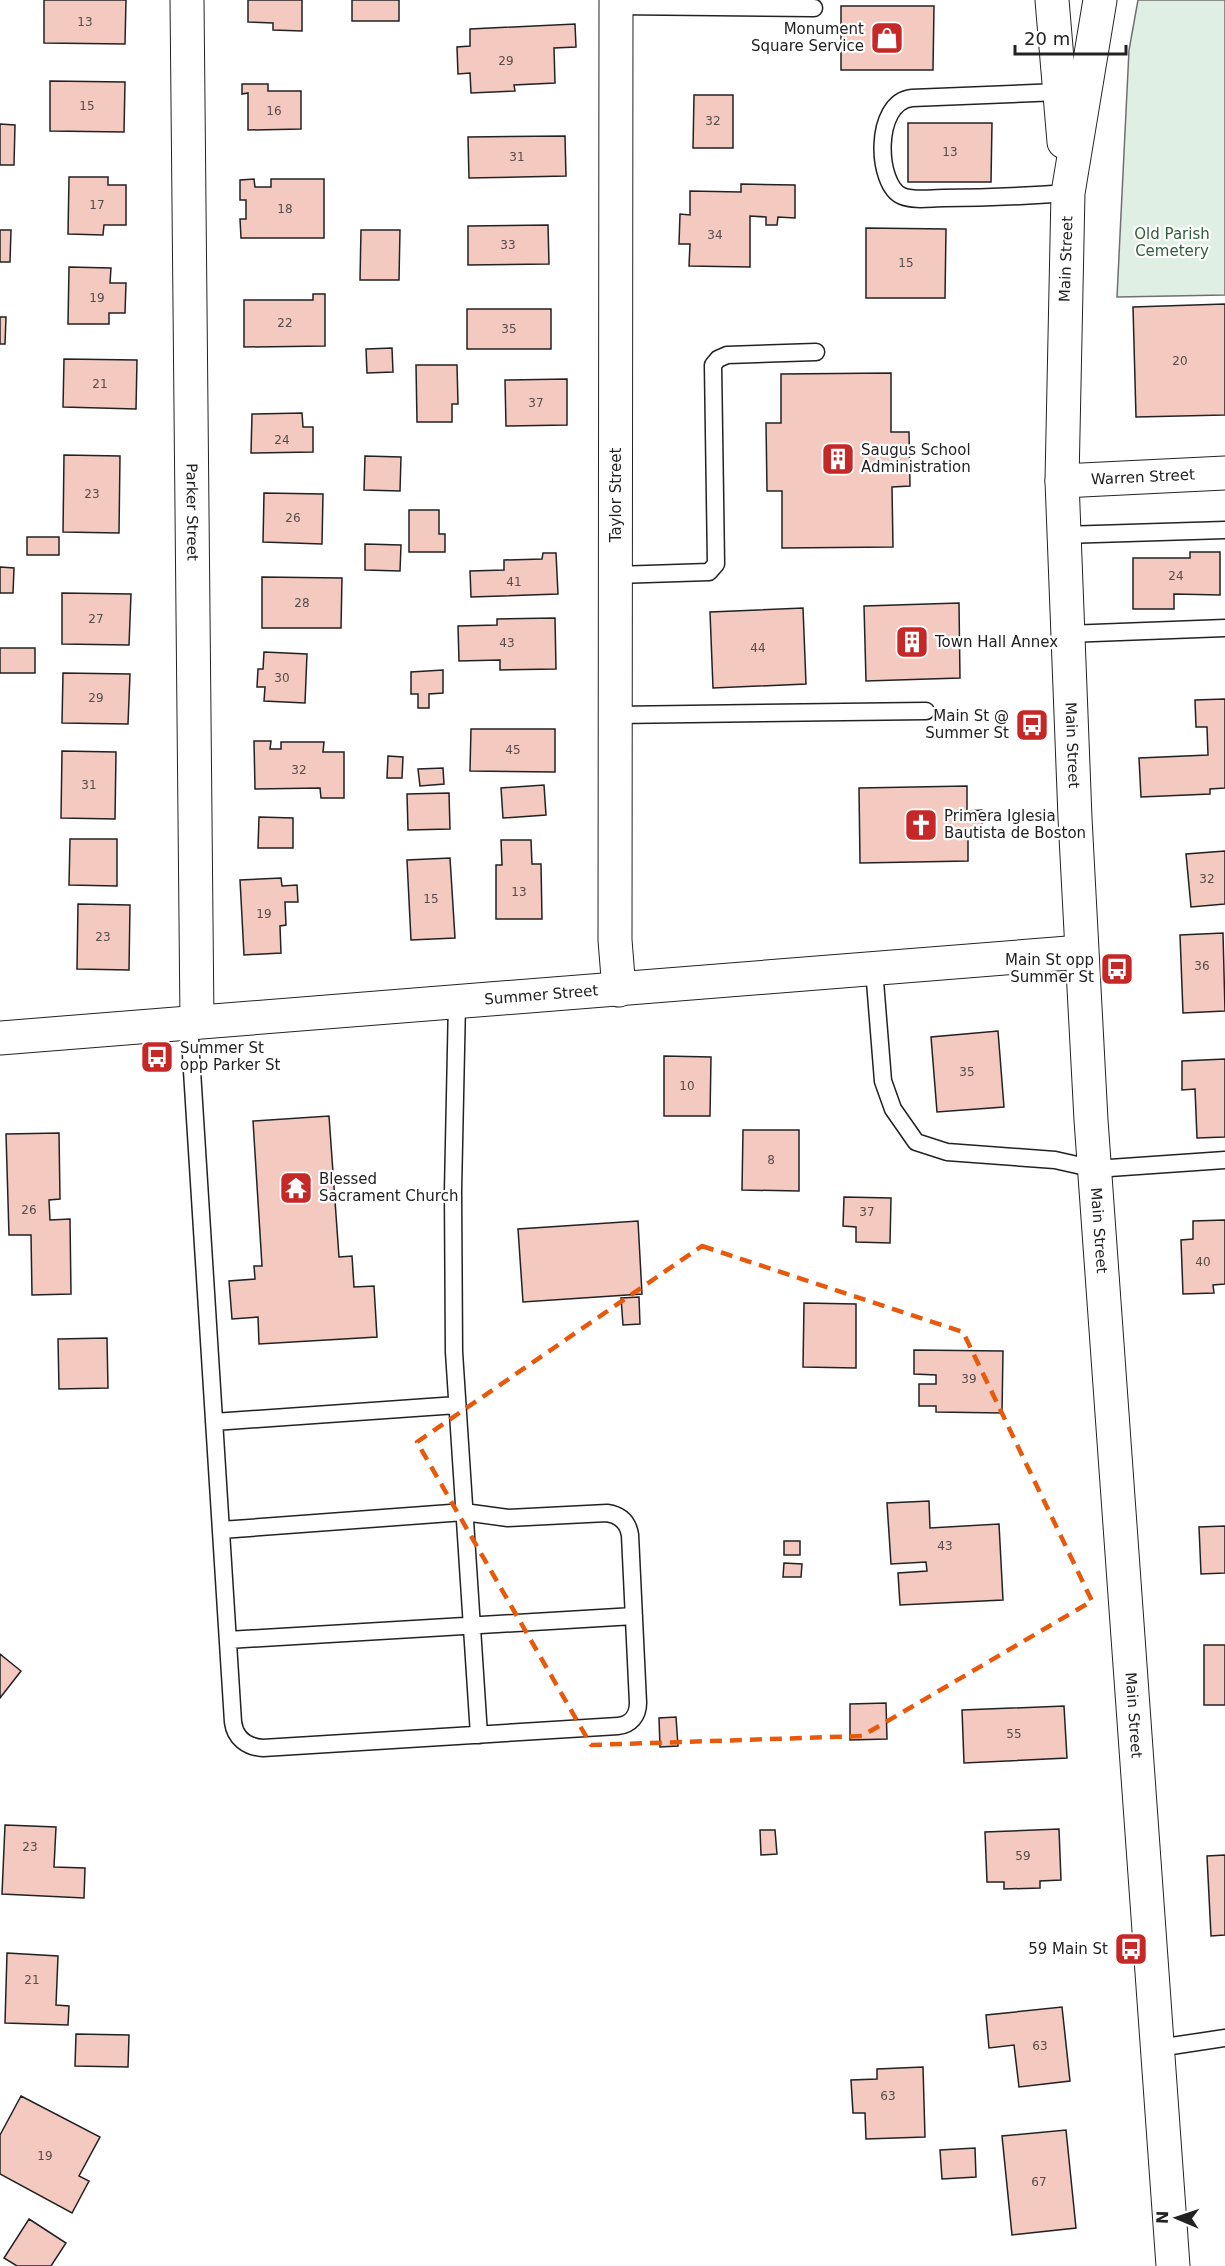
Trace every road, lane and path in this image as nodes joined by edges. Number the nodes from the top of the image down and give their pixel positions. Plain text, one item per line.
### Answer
1 (187, 0) edge
2 (1052, 0) edge
3 (1100, 0) edge
4 (616, 3) edge
5 (814, 8) dead end
6 (1059, 92) junction
7 (1068, 193) junction
8 (816, 352) dead end
9 (1225, 473) edge
10 (1062, 481) junction
11 (1225, 530) edge
12 (1064, 536) junction
13 (616, 575) junction
14 (1225, 628) edge
15 (1067, 634) junction
16 (926, 711) dead end
17 (616, 715) junction
18 (1081, 952) junction
19 (874, 969) junction
20 (619, 990) junction
21 (457, 1002) junction
22 (193, 1023) junction
23 (0, 1038) edge
24 (1225, 1160) edge
25 (1095, 1169) junction
26 (457, 1405) junction
27 (214, 1422) junction
28 (464, 1512) junction
29 (221, 1530) junction
30 (634, 1616) junction
31 (472, 1626) junction
32 (228, 1641) junction
33 (479, 1735) junction
34 (1225, 2038) edge
35 (1158, 2048) junction
36 (1173, 2266) edge

1 - 22 street, Parker Street
2 - 6 street, Main Street
3 - 7 street, Main Street
4 - 5 lane
4 - 13 street, Taylor Street
6 - 7 street, Main Street
6 - 7 lane
7 - 10 street, Main Street
8 - 13 lane
9 - 10 street, Warren Street
10 - 12 street, Main Street
11 - 12 lane
12 - 15 street, Main Street
13 - 17 street, Taylor Street
14 - 15 lane
15 - 18 street, Main Street
16 - 17 lane
17 - 20 street, Taylor Street
18 - 19 street, Summer Street
18 - 25 street, Main Street
19 - 20 street, Summer Street
19 - 25 lane
20 - 21 street, Summer Street
21 - 22 street, Summer Street
21 - 26 lane
22 - 23 street, Summer Street
22 - 27 lane
24 - 25 lane
25 - 35 street, Main Street
26 - 27 lane
26 - 28 lane
27 - 29 lane
28 - 29 lane
28 - 30 lane
28 - 31 lane
29 - 32 lane
30 - 31 lane
30 - 33 lane
31 - 32 lane
31 - 33 lane
32 - 33 lane
34 - 35 lane
35 - 36 street, Main Street

